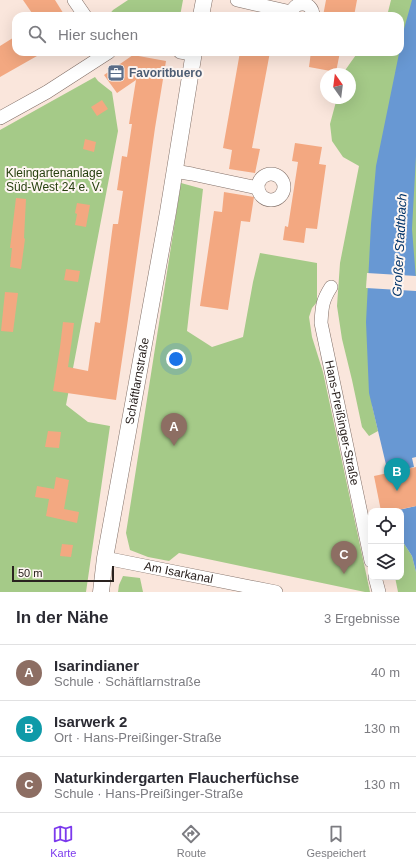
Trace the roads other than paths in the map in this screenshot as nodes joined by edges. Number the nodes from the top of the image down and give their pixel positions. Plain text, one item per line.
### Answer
1 (74, 0) edge
2 (204, 0) edge
3 (236, 0) edge
4 (82, 12) edge
5 (202, 12) edge
6 (283, 12) edge
7 (292, 12) edge
8 (312, 12) edge
9 (103, 56) edge
10 (189, 56) edge
11 (0, 118) edge
12 (174, 171) junction
13 (258, 188) dead end
14 (331, 287) dead end
15 (368, 547) edge
16 (105, 558) junction
17 (376, 580) edge
18 (101, 592) edge
19 (276, 592) edge
20 (379, 592) edge

1 - 4 street
2 - 5 street
3 - 6 street
7 - 8 street
9 - 11 street
10 - 12 street, Schäftlarnstraße
12 - 13 street
12 - 16 street, Schäftlarnstraße
14 - 15 street, Hans-Preißinger-Straße
16 - 18 street, Schäftlarnstraße
16 - 19 street, Am Isarkanal
17 - 20 street

